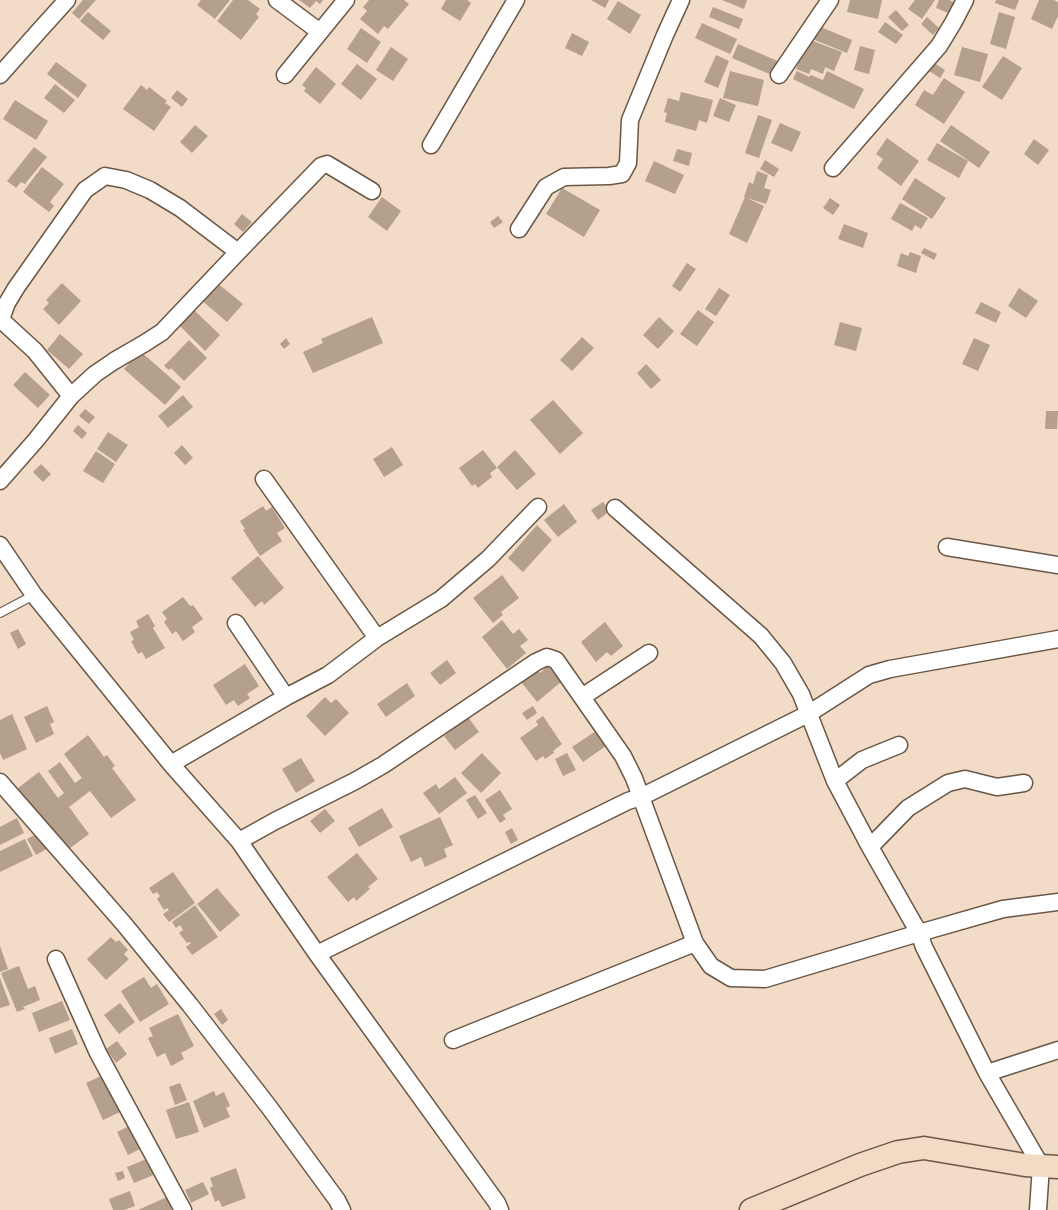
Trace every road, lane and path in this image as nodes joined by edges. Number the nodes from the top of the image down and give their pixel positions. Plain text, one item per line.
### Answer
1 (68, 0) edge
2 (277, 0) edge
3 (346, 0) edge
4 (516, 0) edge
5 (681, 0) edge
6 (830, 0) edge
7 (965, 0) edge
8 (320, 32) junction
9 (0, 75) edge
10 (285, 75) dead end
11 (780, 75) dead end
12 (431, 145) dead end
13 (832, 168) dead end
14 (372, 191) dead end
15 (519, 229) dead end
16 (238, 252) junction
17 (0, 319) edge
18 (71, 396) junction
19 (264, 480) dead end
20 (0, 481) edge
21 (538, 507) dead end
22 (615, 508) dead end
23 (0, 545) edge
24 (947, 547) dead end
25 (1058, 565) edge
26 (34, 595) junction
27 (0, 613) edge
28 (236, 623) dead end
29 (377, 638) junction
30 (1058, 639) edge
31 (649, 653) dead end
32 (286, 697) junction
33 (582, 697) junction
34 (808, 714) junction
35 (899, 745) dead end
36 (171, 764) junction
37 (835, 781) junction
38 (0, 782) edge
39 (1024, 784) dead end
40 (641, 796) junction
41 (239, 841) junction
42 (870, 847) junction
43 (1058, 902) edge
44 (919, 932) junction
45 (695, 943) junction
46 (317, 954) junction
47 (56, 959) dead end
48 (453, 1040) dead end
49 (1058, 1050) edge
50 (987, 1074) junction
51 (1049, 1167) edge
52 (183, 1210) edge
53 (342, 1210) edge
54 (500, 1210) edge
55 (751, 1210) edge
56 (1038, 1210) edge

1 - 9 street
2 - 8 street
3 - 8 street
4 - 12 street
5 - 15 street
6 - 11 street
7 - 13 street
8 - 10 street
14 - 16 street
16 - 17 street
16 - 18 street
17 - 18 street
18 - 20 street
19 - 29 street
21 - 29 street
22 - 34 street
23 - 26 street
24 - 25 street
26 - 27 lane
26 - 36 street
28 - 32 street
29 - 32 street
30 - 34 street
31 - 33 street
32 - 36 street
33 - 40 street
33 - 41 street
34 - 37 street
34 - 40 street
35 - 37 street
36 - 41 street
37 - 42 street
38 - 53 street
39 - 42 street
40 - 45 street
40 - 46 street
41 - 46 street
42 - 44 street
43 - 44 street
44 - 45 street
44 - 50 street
45 - 48 street
46 - 54 street
47 - 52 street
49 - 50 street
50 - 51 street
51 - 55 street
51 - 56 street

